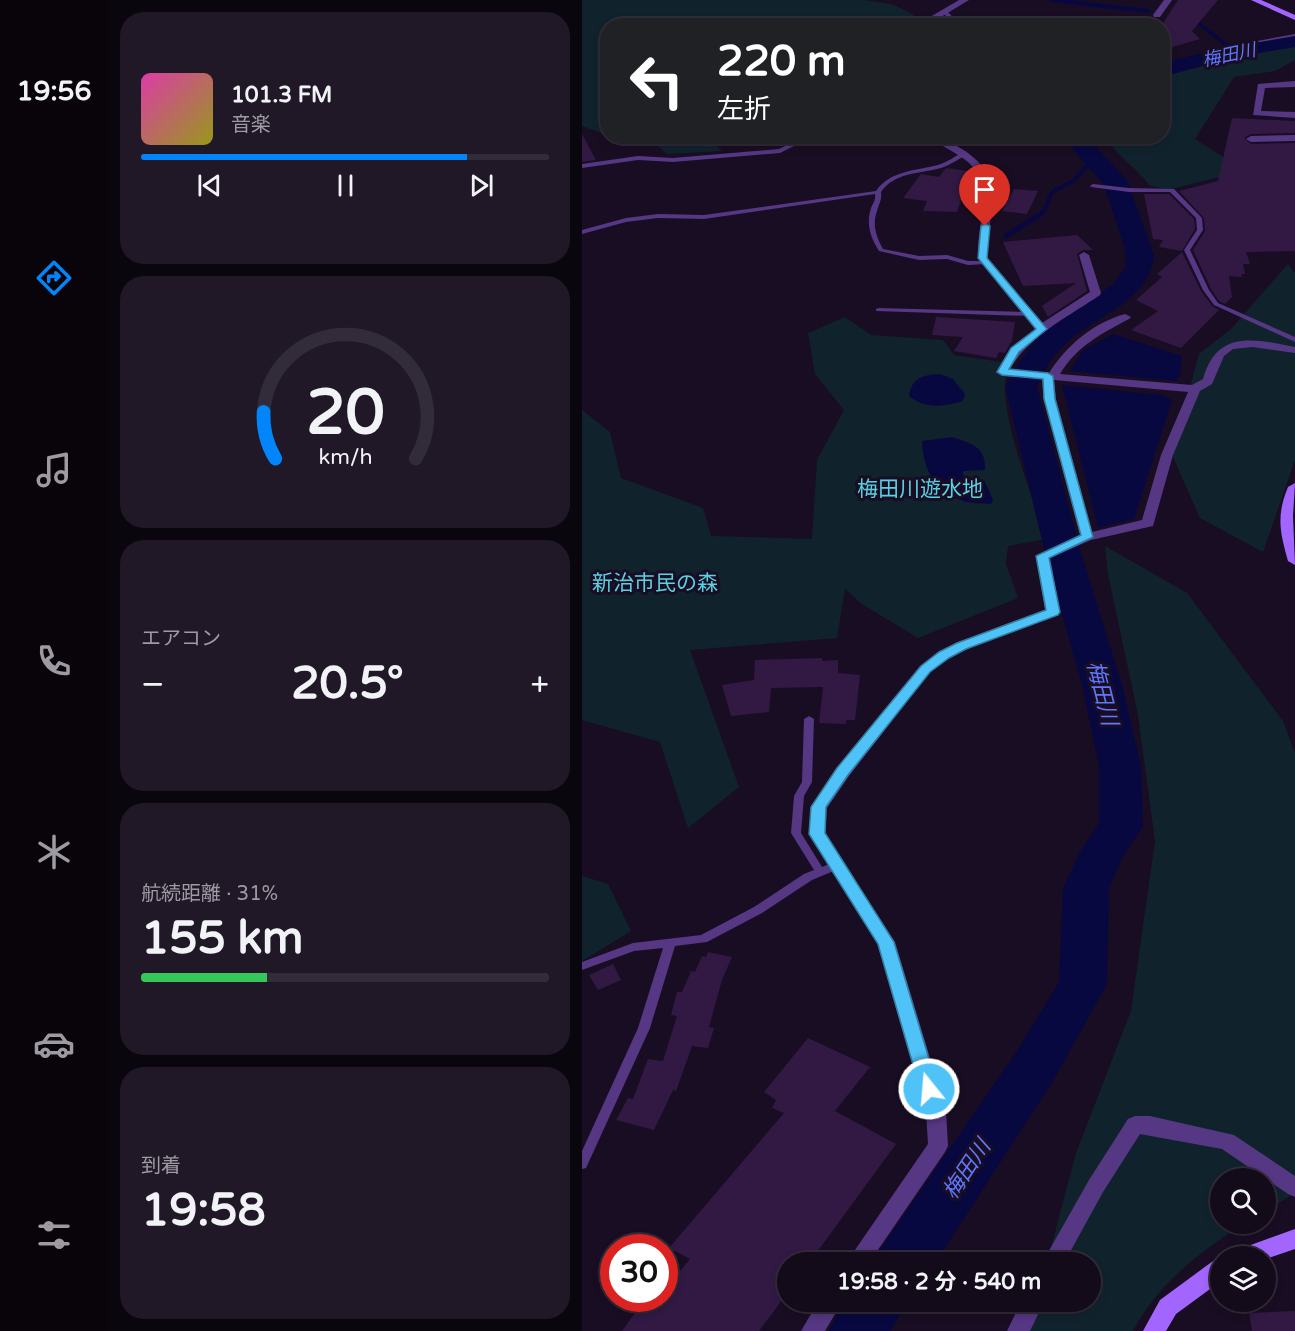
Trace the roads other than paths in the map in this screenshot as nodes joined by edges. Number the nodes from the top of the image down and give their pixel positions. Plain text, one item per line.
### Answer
1 (965, 0) edge
2 (1168, 0) edge
3 (1255, 0) edge
4 (945, 12) junction
5 (1157, 15) dead end
6 (936, 18) edge
7 (951, 18) edge
8 (1295, 18) edge
9 (1295, 35) edge
10 (1248, 43) dead end
11 (1295, 84) edge
12 (1295, 116) edge
13 (1295, 138) edge
14 (1251, 139) dead end
15 (795, 144) edge
16 (947, 144) edge
17 (964, 154) junction
18 (582, 166) edge
19 (1096, 186) dead end
20 (878, 192) junction
21 (582, 232) edge
22 (1084, 255) dead end
23 (986, 262) junction
24 (878, 310) dead end
25 (1029, 314) junction
26 (1125, 317) dead end
27 (1041, 329) junction
28 (1295, 340) edge
29 (1295, 350) edge
30 (1048, 376) junction
31 (1194, 389) junction
32 (1295, 488) edge
33 (1086, 537) junction
34 (1293, 548) edge
35 (1295, 561) edge
36 (809, 719) dead end
37 (837, 865) junction
38 (820, 872) junction
39 (670, 944) junction
40 (582, 966) edge
41 (582, 1164) edge
42 (1295, 1188) edge
43 (1295, 1239) edge
44 (1276, 1246) edge
45 (865, 1252) edge
46 (1059, 1252) edge
47 (1210, 1276) edge
48 (824, 1312) edge
49 (1028, 1312) edge
50 (812, 1331) edge
51 (1018, 1331) edge
52 (1154, 1331) edge

1 - 4 street
2 - 5 street
3 - 8 street
4 - 6 street
4 - 7 lane
9 - 10 lane
11 - 12 street
13 - 14 street
15 - 18 lane
16 - 17 street
17 - 20 lane
17 - 23 street
19 - 28 lane
20 - 21 lane
20 - 23 lane
22 - 27 street
23 - 25 street
24 - 25 lane
25 - 27 street
26 - 30 street
27 - 30 street
29 - 31 street
30 - 31 street
30 - 33 street
31 - 33 street
32 - 34 street
33 - 37 street
34 - 35 street
36 - 38 lane
37 - 38 lane
37 - 45 street
38 - 39 lane
39 - 40 lane
39 - 41 lane
42 - 46 street
43 - 44 street
47 - 52 street
48 - 50 street
49 - 51 street

